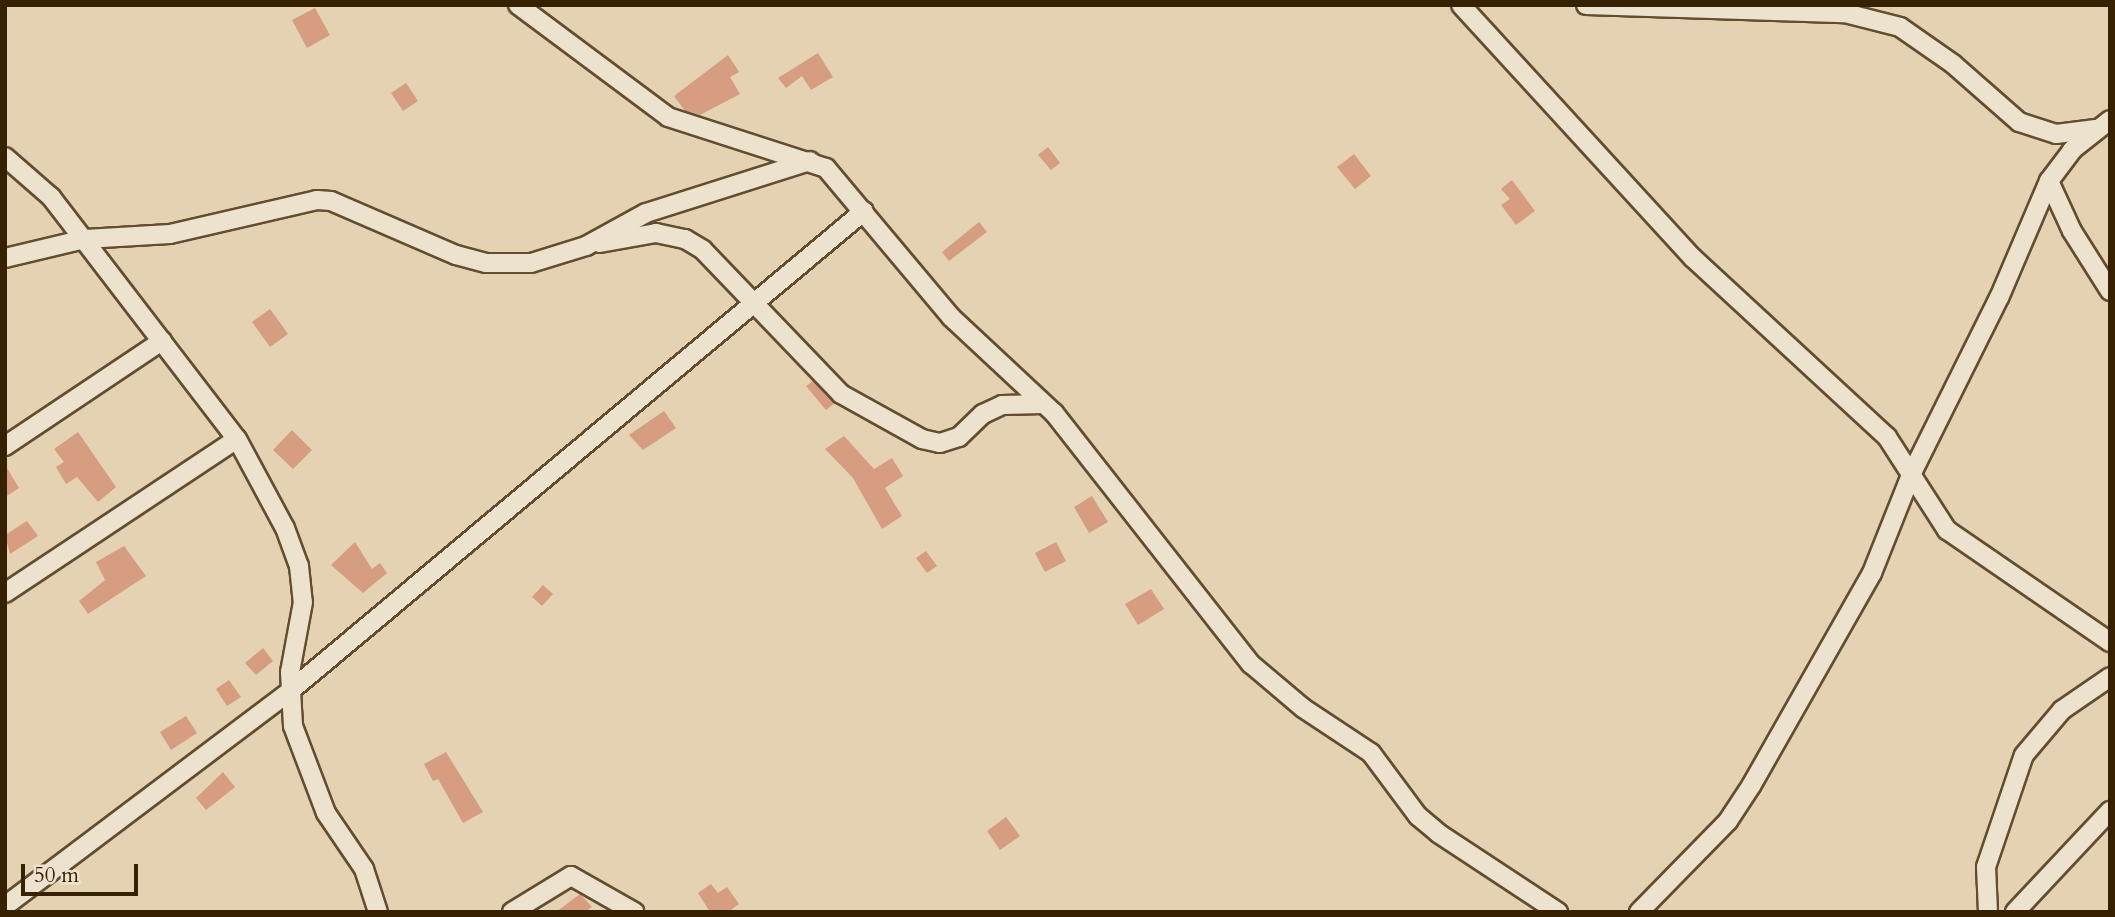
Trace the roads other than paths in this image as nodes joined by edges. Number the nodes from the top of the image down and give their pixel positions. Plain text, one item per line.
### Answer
1 (517, 5) edge
2 (1461, 5) edge
3 (1586, 5) edge
4 (1843, 9) edge
5 (2105, 127) edge
6 (5, 157) edge
7 (810, 161) junction
8 (2049, 181) junction
9 (864, 211) junction
10 (85, 240) junction
11 (586, 246) junction
12 (5, 258) edge
13 (2110, 291) edge
14 (757, 304) junction
15 (163, 341) junction
16 (1044, 404) junction
17 (237, 439) junction
18 (5, 446) edge
19 (1911, 475) junction
20 (5, 593) edge
21 (2110, 642) edge
22 (2110, 677) edge
23 (290, 691) junction
24 (2110, 811) edge
25 (5, 906) edge
26 (379, 912) edge
27 (512, 912) edge
28 (634, 912) edge
29 (1559, 912) edge
30 (1639, 912) edge
31 (1988, 912) edge
32 (2015, 912) edge

1 - 7 street
2 - 19 street
3 - 4 street
4 - 5 street
5 - 8 street
6 - 10 street
7 - 9 street
7 - 11 street
8 - 13 street
8 - 19 street
9 - 14 street
9 - 16 street
10 - 11 street
10 - 12 street
10 - 15 street
11 - 14 street
14 - 16 street
14 - 23 street
15 - 17 street
15 - 18 street
16 - 29 street
17 - 20 street
17 - 23 street
19 - 21 street
19 - 30 street
22 - 31 street
23 - 25 street
23 - 26 street
24 - 32 street
27 - 28 street

